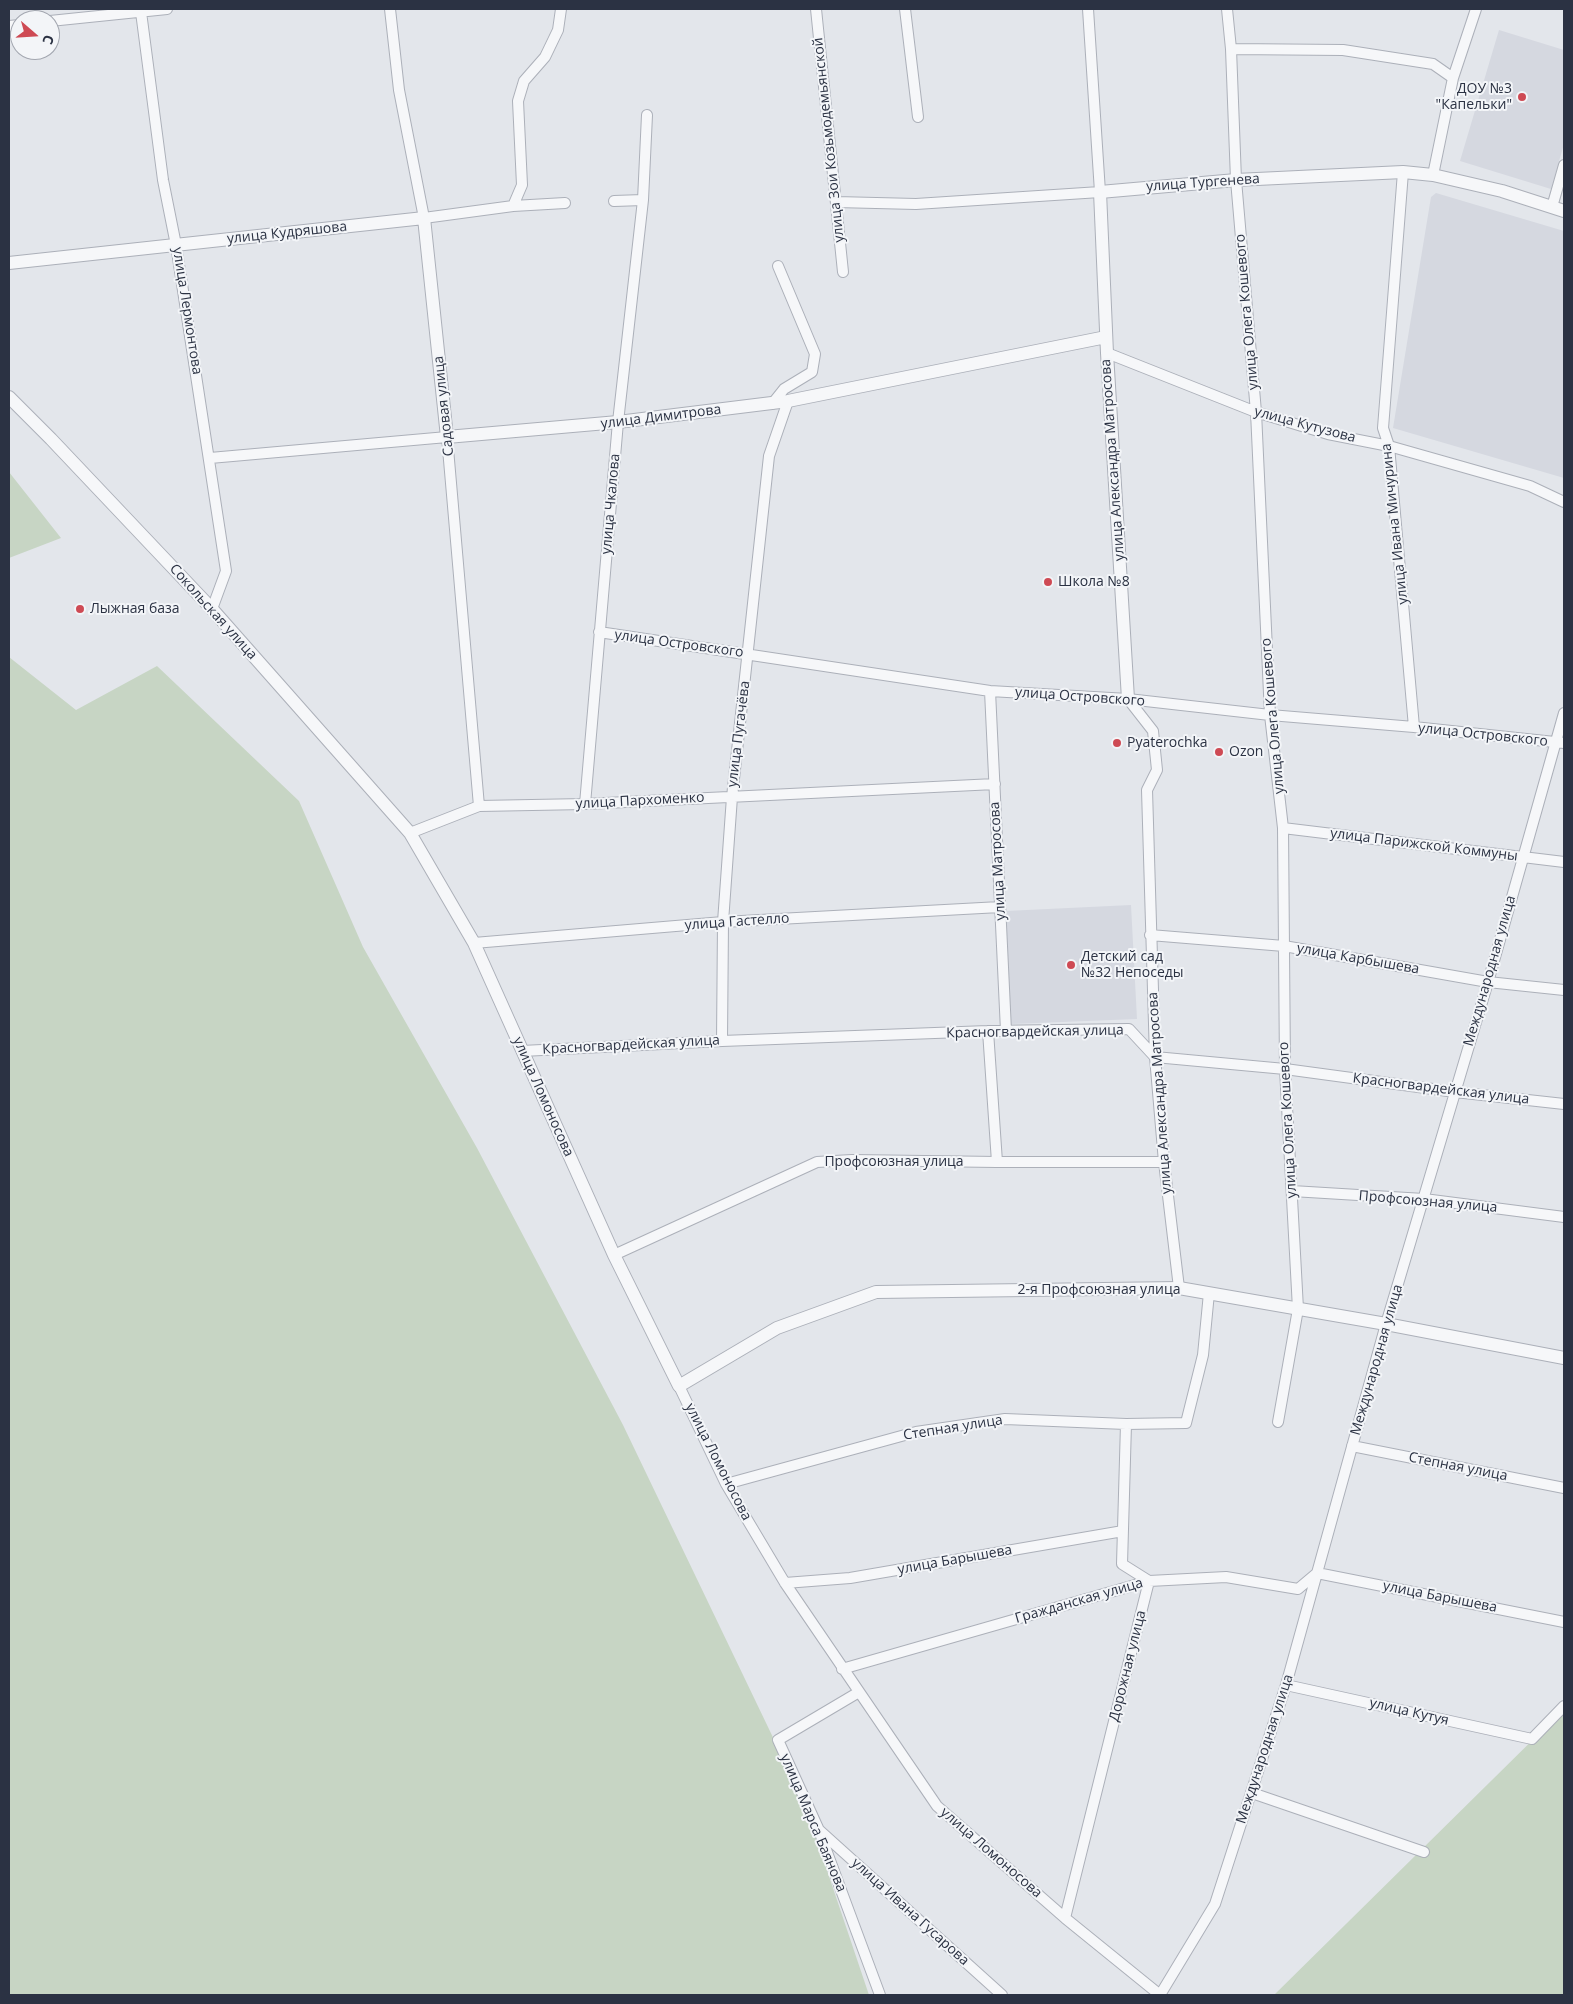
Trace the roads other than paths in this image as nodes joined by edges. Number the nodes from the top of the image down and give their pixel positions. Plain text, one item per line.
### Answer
1 (167, 9) edge
2 (390, 9) edge
3 (561, 9) edge
4 (816, 9) edge
5 (905, 9) edge
6 (1088, 9) edge
7 (1227, 9) edge
8 (1476, 9) edge
9 (141, 12) junction
10 (60, 20) edge
11 (1231, 49) junction
12 (1453, 78) junction
13 (646, 115) dead end
14 (918, 117) dead end
15 (1564, 165) edge
16 (1403, 172) junction
17 (1433, 175) junction
18 (1236, 180) junction
19 (1100, 192) junction
20 (643, 200) junction
21 (614, 201) dead end
22 (836, 202) junction
23 (566, 203) dead end
24 (513, 206) junction
25 (1552, 207) junction
26 (1564, 211) edge
27 (424, 218) junction
28 (176, 245) junction
29 (9, 263) edge
30 (778, 266) dead end
31 (843, 272) dead end
32 (1106, 337) junction
33 (1107, 353) junction
34 (9, 397) edge
35 (788, 402) junction
36 (772, 404) junction
37 (1256, 412) junction
38 (618, 422) junction
39 (447, 436) junction
40 (1389, 446) junction
41 (210, 458) junction
42 (1564, 502) edge
43 (212, 609) junction
44 (599, 632) junction
45 (748, 654) junction
46 (990, 691) junction
47 (1128, 699) junction
48 (1564, 713) edge
49 (1270, 715) junction
50 (1414, 727) junction
51 (1560, 743) edge
52 (995, 784) junction
53 (732, 797) junction
54 (585, 804) junction
55 (478, 806) junction
56 (1283, 828) junction
57 (410, 833) junction
58 (1523, 857) junction
59 (1564, 862) edge
60 (1000, 907) junction
61 (723, 922) junction
62 (1150, 935) junction
63 (474, 943) junction
64 (1284, 946) junction
65 (1488, 982) junction
66 (1564, 990) edge
67 (988, 1031) junction
68 (1006, 1031) junction
69 (722, 1041) junction
70 (522, 1051) junction
71 (1155, 1057) junction
72 (1284, 1069) junction
73 (1455, 1092) junction
74 (1564, 1104) edge
75 (997, 1162) junction
76 (1164, 1162) junction
77 (1292, 1191) junction
78 (1424, 1199) junction
79 (1564, 1217) edge
80 (614, 1255) junction
81 (1179, 1288) junction
82 (1209, 1293) junction
83 (1298, 1309) junction
84 (1386, 1324) junction
85 (1564, 1358) edge
86 (679, 1386) junction
87 (1278, 1422) dead end
88 (1126, 1424) junction
89 (1352, 1446) junction
90 (726, 1484) junction
91 (1564, 1488) edge
92 (1123, 1531) junction
93 (1317, 1573) junction
94 (1149, 1581) junction
95 (785, 1583) junction
96 (1564, 1622) edge
97 (842, 1669) junction
98 (1286, 1684) junction
99 (859, 1692) junction
100 (1564, 1706) edge
101 (1252, 1793) junction
102 (818, 1828) junction
103 (1424, 1852) dead end
104 (1065, 1918) junction
105 (880, 1995) edge
106 (1002, 1995) edge
107 (1160, 1995) edge

1 - 9 street
2 - 27 street, Садовая улица
3 - 24 street
4 - 22 street, улица Зои Козьмодемьянской
5 - 14 street
6 - 19 street, улица Александра Матросова
7 - 11 street, улица Олега Кошевого
8 - 12 street
9 - 10 street
9 - 28 street, улица Лермонтова
11 - 12 street
11 - 18 street, улица Олега Кошевого
12 - 17 street
13 - 20 street, улица Чкалова
15 - 25 street
16 - 17 street, улица Тургенева
16 - 18 street, улица Тургенева
16 - 40 street, улица Ивана Мичурина
17 - 25 street, улица Тургенева
18 - 19 street, улица Тургенева
18 - 37 street, улица Олега Кошевого
19 - 22 street, улица Тургенева
19 - 32 street, улица Александра Матросова
20 - 21 street
20 - 38 street, улица Чкалова
22 - 31 street, улица Зои Козьмодемьянской
23 - 24 street, улица Кудряшова
24 - 27 street, улица Кудряшова
25 - 26 street, улица Тургенева
27 - 28 street, улица Кудряшова
27 - 39 street, Садовая улица
28 - 29 street, улица Кудряшова
28 - 41 street, улица Лермонтова
30 - 36 street
32 - 33 street, улица Александра Матросова
32 - 35 street, улица Димитрова
33 - 37 street, улица Кутузова
33 - 47 street, улица Александра Матросова
34 - 43 street, Сокольская улица
35 - 36 street, улица Димитрова
35 - 45 street, улица Пугачёва
36 - 38 street, улица Димитрова
37 - 40 street, улица Кутузова
37 - 49 street, улица Олега Кошевого
38 - 39 street, улица Димитрова
38 - 44 street, улица Чкалова
39 - 41 street, улица Димитрова
39 - 55 street, Садовая улица
40 - 42 street, улица Кутузова
40 - 50 street, улица Ивана Мичурина
41 - 43 street, улица Лермонтова
43 - 57 street, Сокольская улица
44 - 45 street, улица Островского
44 - 54 street, улица Чкалова
45 - 46 street, улица Островского
45 - 53 street, улица Пугачёва
46 - 47 street, улица Островского
46 - 52 street, улица Матросова
47 - 49 street, улица Островского
47 - 62 street, улица Александра Матросова
48 - 51 street, Международная улица
49 - 50 street, улица Островского
49 - 56 street, улица Олега Кошевого
50 - 51 street, улица Островского
51 - 58 street, Международная улица
52 - 53 street, улица Пархоменко
52 - 60 street, улица Матросова
53 - 54 street, улица Пархоменко
53 - 61 street, улица Пугачёва
54 - 55 street, улица Пархоменко
55 - 57 street, улица Пархоменко
56 - 58 street, улица Парижской Коммуны
56 - 64 street, улица Олега Кошевого
57 - 63 street, улица Ломоносова
58 - 59 street, улица Парижской Коммуны
58 - 65 street, Международная улица
60 - 61 street, улица Гастелло
60 - 68 street, улица Матросова
61 - 63 street, улица Гастелло
61 - 69 street, улица Пугачёва
62 - 64 street, улица Карбышева
62 - 71 street, улица Александра Матросова
63 - 70 street, улица Ломоносова
64 - 65 street, улица Карбышева
64 - 72 street, улица Олега Кошевого
65 - 66 street, улица Карбышева
65 - 73 street, Международная улица
67 - 68 street, Красногвардейская улица
67 - 69 street, Красногвардейская улица
67 - 75 street
68 - 71 street, Красногвардейская улица
69 - 70 street, Красногвардейская улица
70 - 80 street, улица Ломоносова
71 - 72 street, Красногвардейская улица
71 - 76 street, улица Александра Матросова
72 - 73 street, Красногвардейская улица
72 - 77 street, улица Олега Кошевого
73 - 74 street, Красногвардейская улица
73 - 78 street, Международная улица
75 - 76 street, Профсоюзная улица
75 - 80 street, Профсоюзная улица
76 - 81 street, улица Александра Матросова
77 - 78 street, Профсоюзная улица
77 - 83 street, улица Олега Кошевого
78 - 79 street, Профсоюзная улица
78 - 84 street, Международная улица
80 - 86 street, улица Ломоносова
81 - 82 street, 2-я Профсоюзная улица
81 - 86 street, 2-я Профсоюзная улица
82 - 83 street, 2-я Профсоюзная улица
82 - 88 street, Степная улица
83 - 84 street, 2-я Профсоюзная улица
83 - 87 street, улица Олега Кошевого
84 - 85 street, 2-я Профсоюзная улица
84 - 89 street, Международная улица
86 - 90 street, улица Ломоносова
88 - 90 street, Степная улица
88 - 92 street
89 - 91 street, Степная улица
89 - 93 street, Международная улица
90 - 95 street, улица Ломоносова
92 - 94 street
92 - 95 street, улица Барышева
93 - 94 street, Гражданская улица
93 - 96 street, улица Барышева
93 - 98 street, Международная улица
94 - 97 street, Гражданская улица
94 - 104 street, Дорожная улица
95 - 97 street, улица Ломоносова
97 - 99 street, улица Ломоносова
98 - 100 street, улица Кутуя
98 - 101 street, Международная улица
99 - 102 street, улица Марса Баянова
99 - 104 street, улица Ломоносова
101 - 103 street
101 - 107 street, Международная улица
102 - 105 street, улица Марса Баянова
102 - 106 street, улица Ивана Гусарова
104 - 107 street, улица Ломоносова

